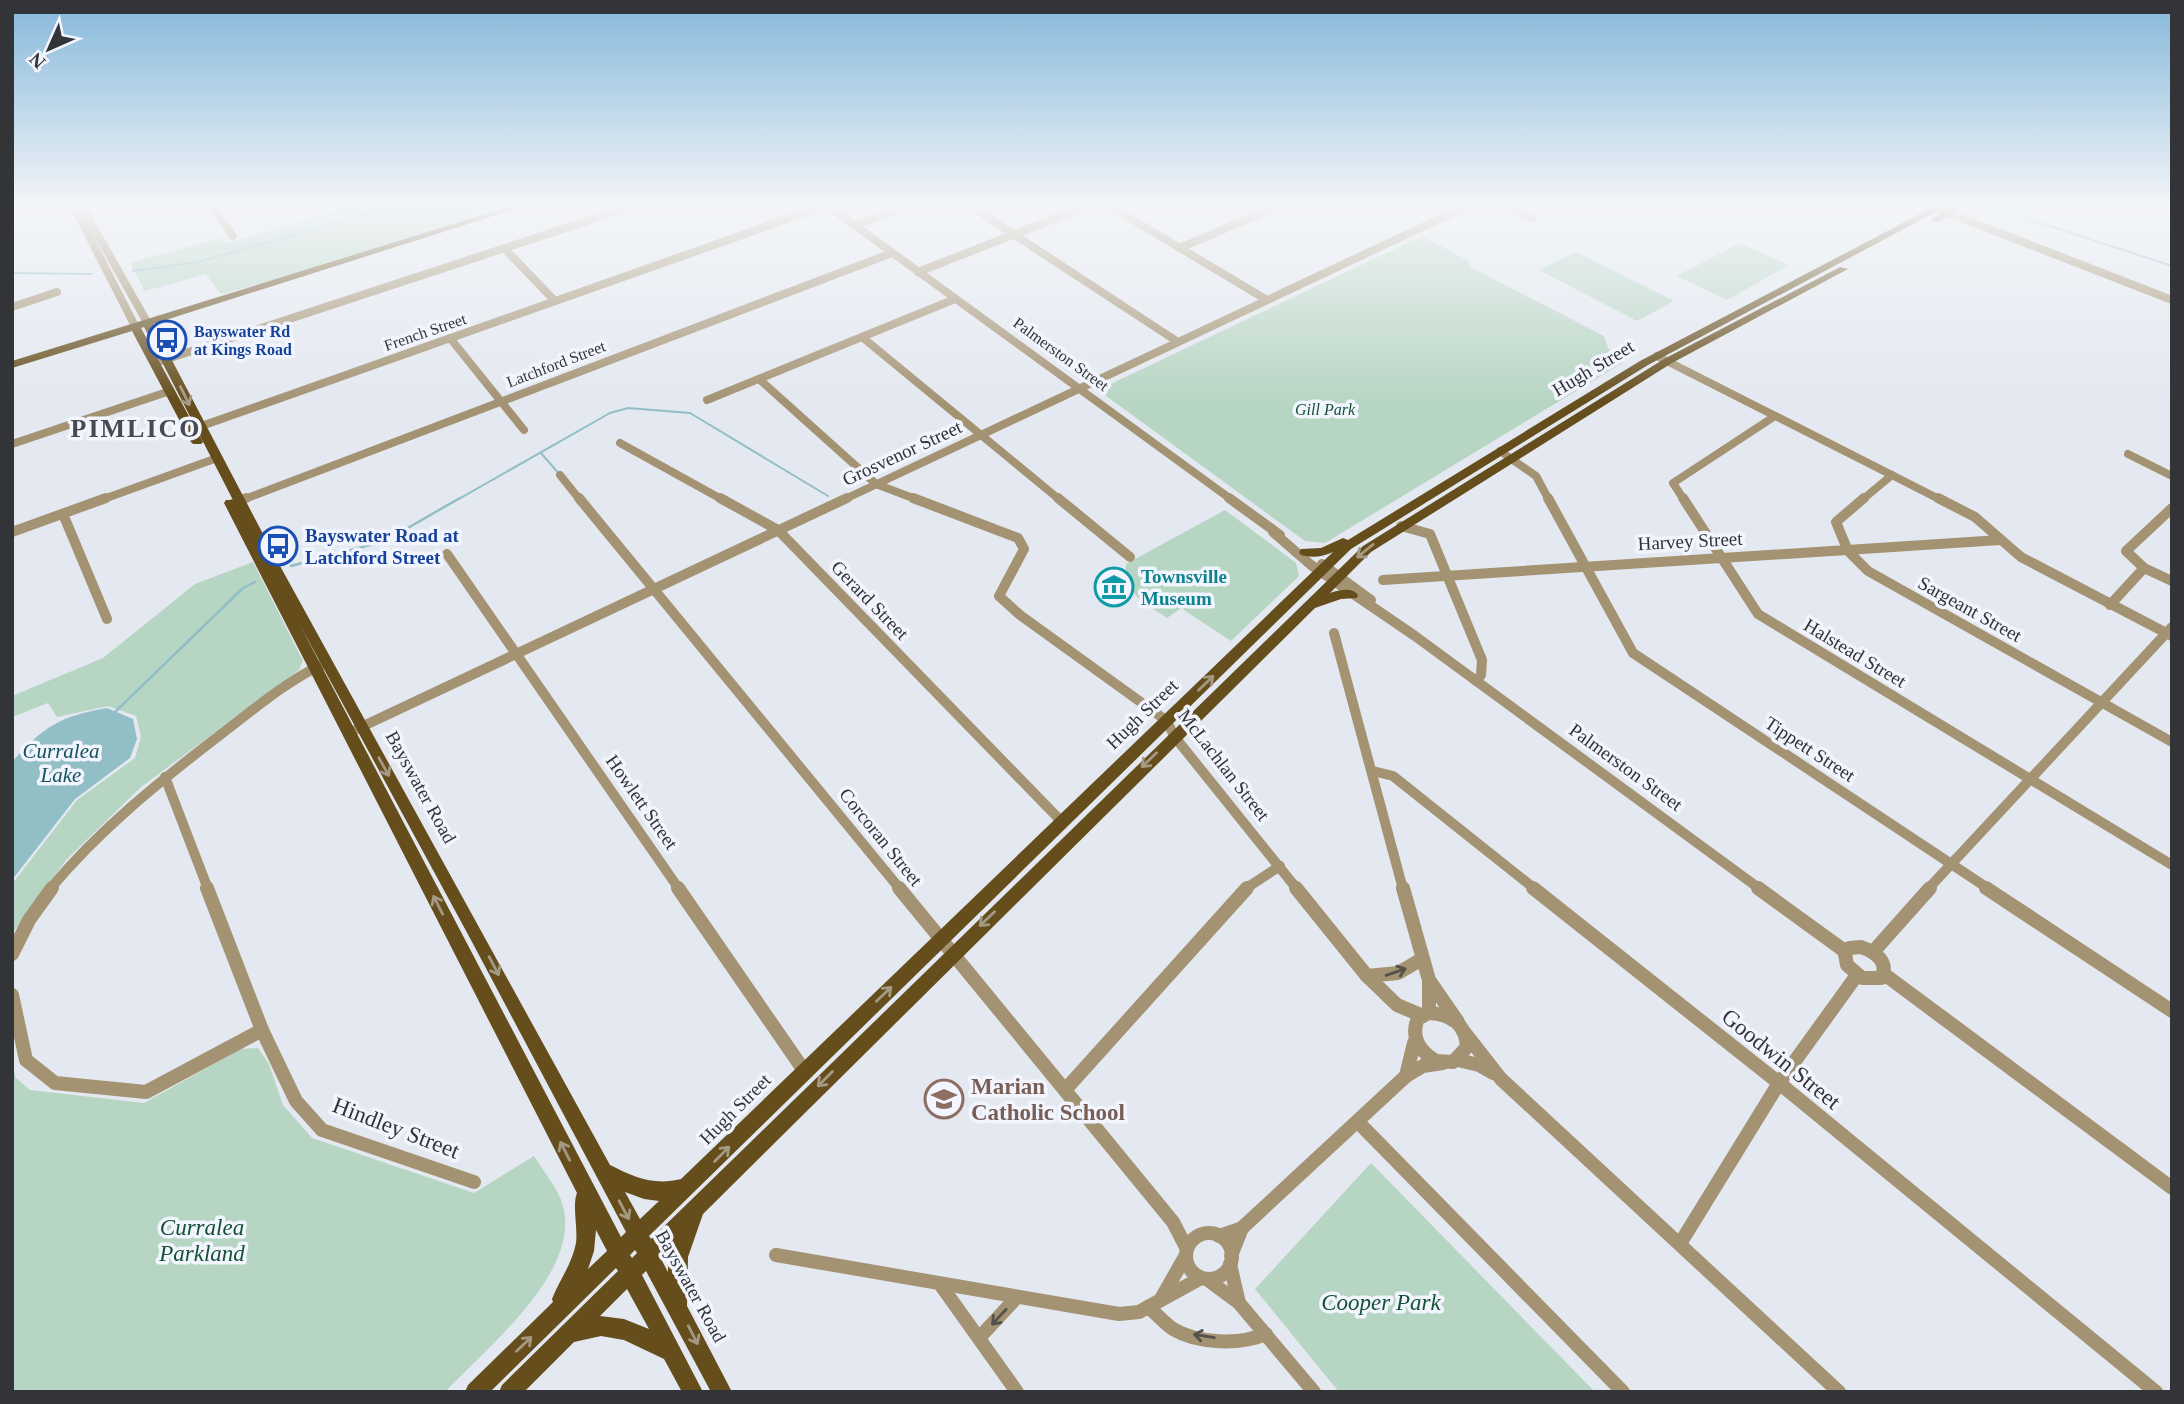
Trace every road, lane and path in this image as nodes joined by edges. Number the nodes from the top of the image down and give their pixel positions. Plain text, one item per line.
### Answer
1 (110, 271) edge
2 (114, 271) edge
3 (313, 271) edge
4 (436, 271) edge
5 (526, 271) edge
6 (641, 271) edge
7 (845, 271) edge
8 (922, 271) edge
9 (1069, 271) edge
10 (1218, 271) edge
11 (1329, 271) edge
12 (1827, 271) edge
13 (2105, 271) edge
14 (918, 272) joint
15 (57, 292) dead end
16 (2172, 297) edge
17 (956, 299) junction
18 (1267, 300) junction
19 (555, 301) junction
20 (12, 307) edge
21 (141, 324) junction
22 (862, 337) junction
23 (450, 338) junction
24 (1178, 342) junction
25 (167, 359) junction
26 (1663, 359) junction
27 (155, 363) junction
28 (12, 365) edge
29 (759, 379) junction
30 (1078, 389) junction
31 (170, 391) junction
32 (502, 399) junction
33 (707, 400) dead end
34 (1775, 416) junction
35 (195, 428) junction
36 (524, 430) dead end
37 (981, 435) junction
38 (620, 443) dead end
39 (12, 444) edge
40 (1506, 454) junction
41 (2128, 454) dead end
42 (212, 459) junction
43 (559, 475) dead end
44 (1892, 475) junction
45 (2172, 476) edge
46 (876, 484) junction
47 (235, 503) junction
48 (2172, 508) edge
49 (63, 514) junction
50 (1401, 526) junction
51 (778, 530) junction
52 (12, 532) edge
53 (1273, 532) junction
54 (1357, 539) junction
55 (2000, 540) junction
56 (1848, 551) junction
57 (1305, 552) junction
58 (447, 554) dead end
59 (1130, 556) dead end
60 (1718, 556) junction
61 (1586, 565) junction
62 (2144, 568) junction
63 (1330, 574) junction
64 (1447, 576) junction
65 (1383, 580) dead end
66 (2172, 581) edge
67 (653, 589) junction
68 (1352, 595) junction
69 (2110, 605) junction
70 (1306, 607) junction
71 (1383, 613) junction
72 (107, 619) dead end
73 (2170, 632) edge
74 (1334, 634) dead end
75 (516, 653) junction
76 (322, 665) junction
77 (1476, 681) junction
78 (2100, 703) junction
79 (1167, 721) junction
80 (356, 729) junction
81 (1174, 736) junction
82 (2172, 742) edge
83 (1373, 771) junction
84 (166, 777) junction
85 (2029, 779) junction
86 (1063, 822) junction
87 (1951, 863) junction
88 (2172, 865) edge
89 (1280, 866) junction
90 (940, 939) junction
91 (1846, 952) junction
92 (1873, 952) junction
93 (12, 954) edge
94 (951, 954) junction
95 (1422, 959) junction
96 (1884, 974) junction
97 (1857, 975) junction
98 (1367, 976) junction
99 (1429, 980) junction
100 (12, 995) edge
101 (1397, 1005) junction
102 (2172, 1011) edge
103 (1426, 1015) junction
104 (1462, 1028) junction
105 (262, 1030) junction
106 (1413, 1037) junction
107 (1458, 1059) junction
108 (1443, 1063) junction
109 (805, 1072) junction
110 (1406, 1076) junction
111 (1502, 1079) junction
112 (1779, 1083) junction
113 (1065, 1090) junction
114 (1359, 1123) junction
115 (603, 1171) junction
116 (474, 1182) dead end
117 (581, 1182) junction
118 (689, 1187) junction
119 (2172, 1188) edge
120 (697, 1206) junction
121 (1173, 1223) junction
122 (1242, 1228) junction
123 (1202, 1233) junction
124 (1219, 1236) junction
125 (1681, 1242) junction
126 (644, 1245) junction
127 (1186, 1252) junction
128 (619, 1255) junction
129 (776, 1255) dead end
130 (1231, 1260) junction
131 (629, 1274) junction
132 (1205, 1279) junction
133 (940, 1284) junction
134 (1017, 1297) junction
135 (1239, 1303) junction
136 (1154, 1305) junction
137 (679, 1308) junction
138 (548, 1321) junction
139 (1266, 1334) junction
140 (566, 1335) junction
141 (980, 1337) junction
142 (670, 1352) junction
143 (475, 1392) edge
144 (509, 1392) edge
145 (693, 1392) edge
146 (722, 1392) edge
147 (1017, 1392) edge
148 (1314, 1392) edge
149 (1623, 1392) edge
150 (1839, 1392) edge
151 (2155, 1392) edge

1 - 21 street, Bayswater Road
2 - 21 street, Bayswater Road
3 - 21 main road
4 - 25 street
5 - 19 street
6 - 19 street, French Street
7 - 32 street, Latchford Street
8 - 14 street
9 - 24 street
10 - 18 street
11 - 18 street, Grosvenor Street
12 - 26 main road, Hugh Street
13 - 16 street
14 - 17 street, Palmerston Street
15 - 20 street
17 - 22 street
17 - 30 street, Palmerston Street
18 - 24 street, Grosvenor Street
19 - 23 street, French Street
21 - 25 main road, Bayswater Road
21 - 27 main road, Bayswater Road
21 - 28 main road
22 - 29 street
22 - 37 street
23 - 32 street
23 - 35 street, French Street
24 - 30 street, Grosvenor Street
25 - 27 street
25 -> 35 main road, Bayswater Road
26 - 34 street
26 - 40 main road, Hugh Street
27 - 31 main road, Bayswater Road
29 - 33 street
29 - 46 street
30 - 37 street, Grosvenor Street
30 - 53 street, Palmerston Street
31 - 35 main road, Bayswater Road
31 - 39 street
32 - 36 street
32 - 47 street, Latchford Street
34 - 44 street
34 - 60 street, Halstead Street
35 - 42 main road, Bayswater Road
37 - 46 street, Grosvenor Street
37 - 59 street
38 - 51 street, Gerard Street
40 - 50 main road, Hugh Street
40 - 54 main road, Hugh Street
40 - 61 street, Tippett Street
41 - 45 street
42 - 47 main road, Bayswater Road
42 - 49 street
43 - 67 street, Corcoran Street
44 - 55 street
44 - 56 street
46 - 51 street, Grosvenor Street
46 - 79 street, McLachlan Street
47 - 76 main road, Bayswater Road
48 - 62 street
49 - 52 street
49 - 72 street
50 -> 63 main road, Hugh Street
50 - 64 street
51 - 67 street, Grosvenor Street
51 - 86 street, Gerard Street
53 - 57 street, Palmerston Street
53 - 63 street, Palmerston Street
54 - 57 main road
54 - 63 main road, Hugh Street
55 - 56 street, Harvey Street
55 - 69 street
56 - 60 street, Harvey Street
56 - 78 street, Sargeant Street
57 - 63 street, Palmerston Street
58 - 75 street, Howlett Street
60 - 61 street, Harvey Street
60 - 85 street, Halstead Street
61 - 64 street, Harvey Street
61 - 87 street, Tippett Street
62 - 66 street
62 - 69 street
63 - 68 street, Palmerston Street
63 - 70 main road, Hugh Street
63 - 71 street, Palmerston Street
79 -> 63 main road, Hugh Street
64 - 65 street, Harvey Street
64 - 77 street
67 - 75 street, Grosvenor Street
67 - 90 street, Corcoran Street
68 - 70 main road
68 - 71 street, Palmerston Street
69 - 73 street
70 - 81 main road, Hugh Street
71 - 77 street, Palmerston Street
73 - 78 street
74 - 83 street
75 - 80 street, Grosvenor Street
75 - 109 street, Howlett Street
76 - 80 main road, Bayswater Road
76 - 84 street
77 - 91 street, Palmerston Street
78 - 82 street, Sargeant Street
78 - 85 street
79 - 81 street, McLachlan Street
79 - 86 main road, Hugh Street
80 -> 115 main road, Bayswater Road
117 -> 80 main road, Bayswater Road
81 - 89 street, McLachlan Street
81 -> 94 main road, Hugh Street
83 - 95 street
83 - 112 street, Goodwin Street
84 - 93 street
84 - 105 street, Hindley Street
85 - 87 street
85 - 88 street, Halstead Street
86 - 90 main road, Hugh Street
87 - 92 street
87 - 102 street, Tippett Street
89 - 98 street, McLachlan Street
89 - 113 street
90 - 94 street, Corcoran Street
109 -> 90 main road, Hugh Street
91 - 92 street
91 - 97 street
92 - 96 street
94 - 113 street, Corcoran Street
94 -> 120 main road, Hugh Street
98 -> 95 street
95 - 99 street
96 - 97 street
96 - 119 street
97 - 112 street
98 - 101 street, McLachlan Street
99 - 103 street
99 - 104 street
100 - 105 street
101 - 103 street, McLachlan Street
101 - 106 street, McLachlan Street
103 - 104 street
103 - 106 street
104 - 107 street
104 - 111 street
105 - 116 street, Hindley Street
106 - 108 street
106 - 110 street
107 - 108 street
107 - 111 street
108 - 110 street
118 -> 109 main road, Hugh Street
110 - 114 street
111 - 125 street
112 - 125 street
112 - 151 street, Goodwin Street
113 - 121 street, Corcoran Street
114 - 122 street
114 - 149 street
115 - 118 main road
115 -> 126 main road, Bayswater Road
117 - 128 main road, Bayswater Road
117 - 138 main road
118 - 126 main road, Hugh Street
120 - 126 main road, Hugh Street
120 - 137 main road
121 - 123 street
121 - 127 street, Corcoran Street
122 - 124 street
122 - 130 street
123 - 124 street
123 - 127 street
124 - 130 street
125 - 150 street
126 - 128 main road, Hugh Street
126 - 131 main road, Hugh Street
126 - 137 main road, Bayswater Road
127 - 132 street
127 - 136 street
128 - 131 main road, Bayswater Road
128 - 138 main road, Hugh Street
129 - 133 street
130 - 132 street
130 - 135 street
131 - 140 main road, Hugh Street
131 - 142 main road, Bayswater Road
132 - 135 street
132 - 136 street
133 - 134 street
133 - 141 street
134 - 136 street
134 -> 141 street
135 - 139 street
139 -> 136 street
137 -> 146 main road, Bayswater Road
143 -> 138 main road, Hugh Street
139 - 148 street
140 - 142 main road
140 - 144 main road, Hugh Street
141 - 147 street
142 - 145 main road, Bayswater Road

